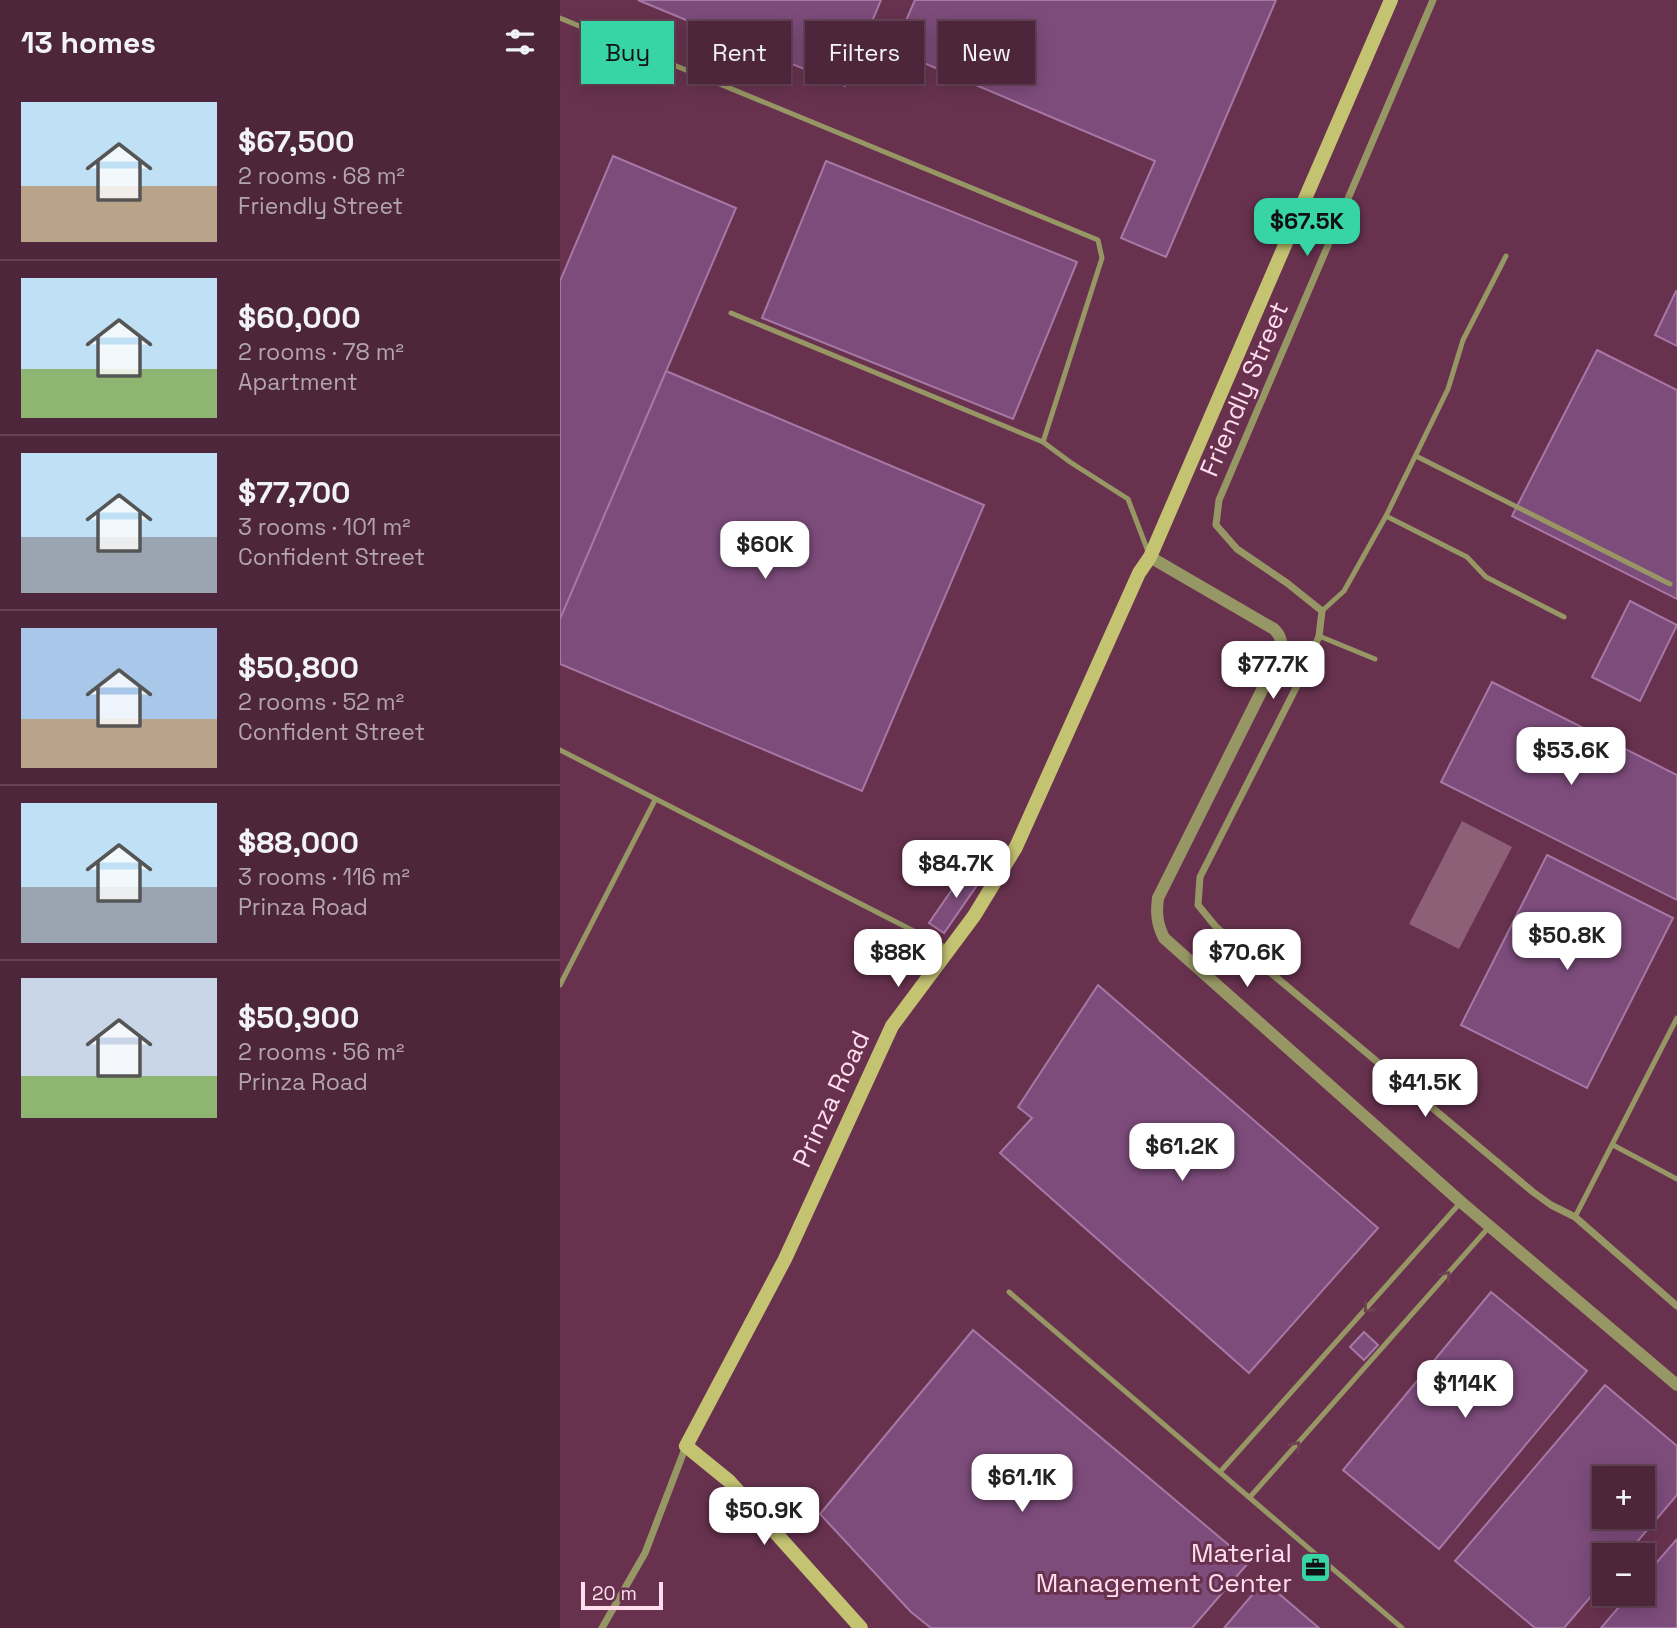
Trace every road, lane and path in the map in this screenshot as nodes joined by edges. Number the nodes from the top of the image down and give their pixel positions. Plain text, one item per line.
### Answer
1 (1391, 0) edge
2 (1433, 0) edge
3 (560, 18) edge
4 (1506, 256) dead end
5 (732, 313) dead end
6 (1043, 442) junction
7 (1416, 456) junction
8 (1386, 516) junction
9 (1150, 557) junction
10 (1671, 584) dead end
11 (1322, 611) junction
12 (1564, 617) dead end
13 (1320, 636) junction
14 (1375, 659) dead end
15 (560, 750) edge
16 (655, 800) junction
17 (949, 950) junction
18 (560, 985) edge
19 (1677, 1018) edge
20 (1613, 1145) junction
21 (1677, 1179) edge
22 (1461, 1202) junction
23 (1575, 1217) junction
24 (1490, 1226) junction
25 (1009, 1292) dead end
26 (1677, 1306) edge
27 (1677, 1385) edge
28 (686, 1446) junction
29 (1220, 1472) junction
30 (1250, 1497) junction
31 (602, 1628) edge
32 (860, 1628) edge
33 (1402, 1628) edge

1 - 9 main road, Prinza Road
2 - 11 street, Friendly Street
3 - 6 lane
4 - 7 lane
5 - 6 lane
6 - 9 lane
7 - 8 lane
7 - 10 lane
8 - 11 lane
8 - 12 lane
9 - 17 main road, Prinza Road
9 - 22 street
11 - 13 street
13 - 14 lane
13 - 23 street
15 - 16 lane
16 - 17 lane
16 - 18 lane
17 - 28 main road, Prinza Road
19 - 20 lane
20 - 21 lane
20 - 23 lane
22 - 24 street
22 -> 29 lane
23 - 26 street
24 - 27 street
30 -> 24 lane
25 - 29 lane
28 - 31 street
28 - 32 main road
29 - 30 lane
30 - 33 lane

